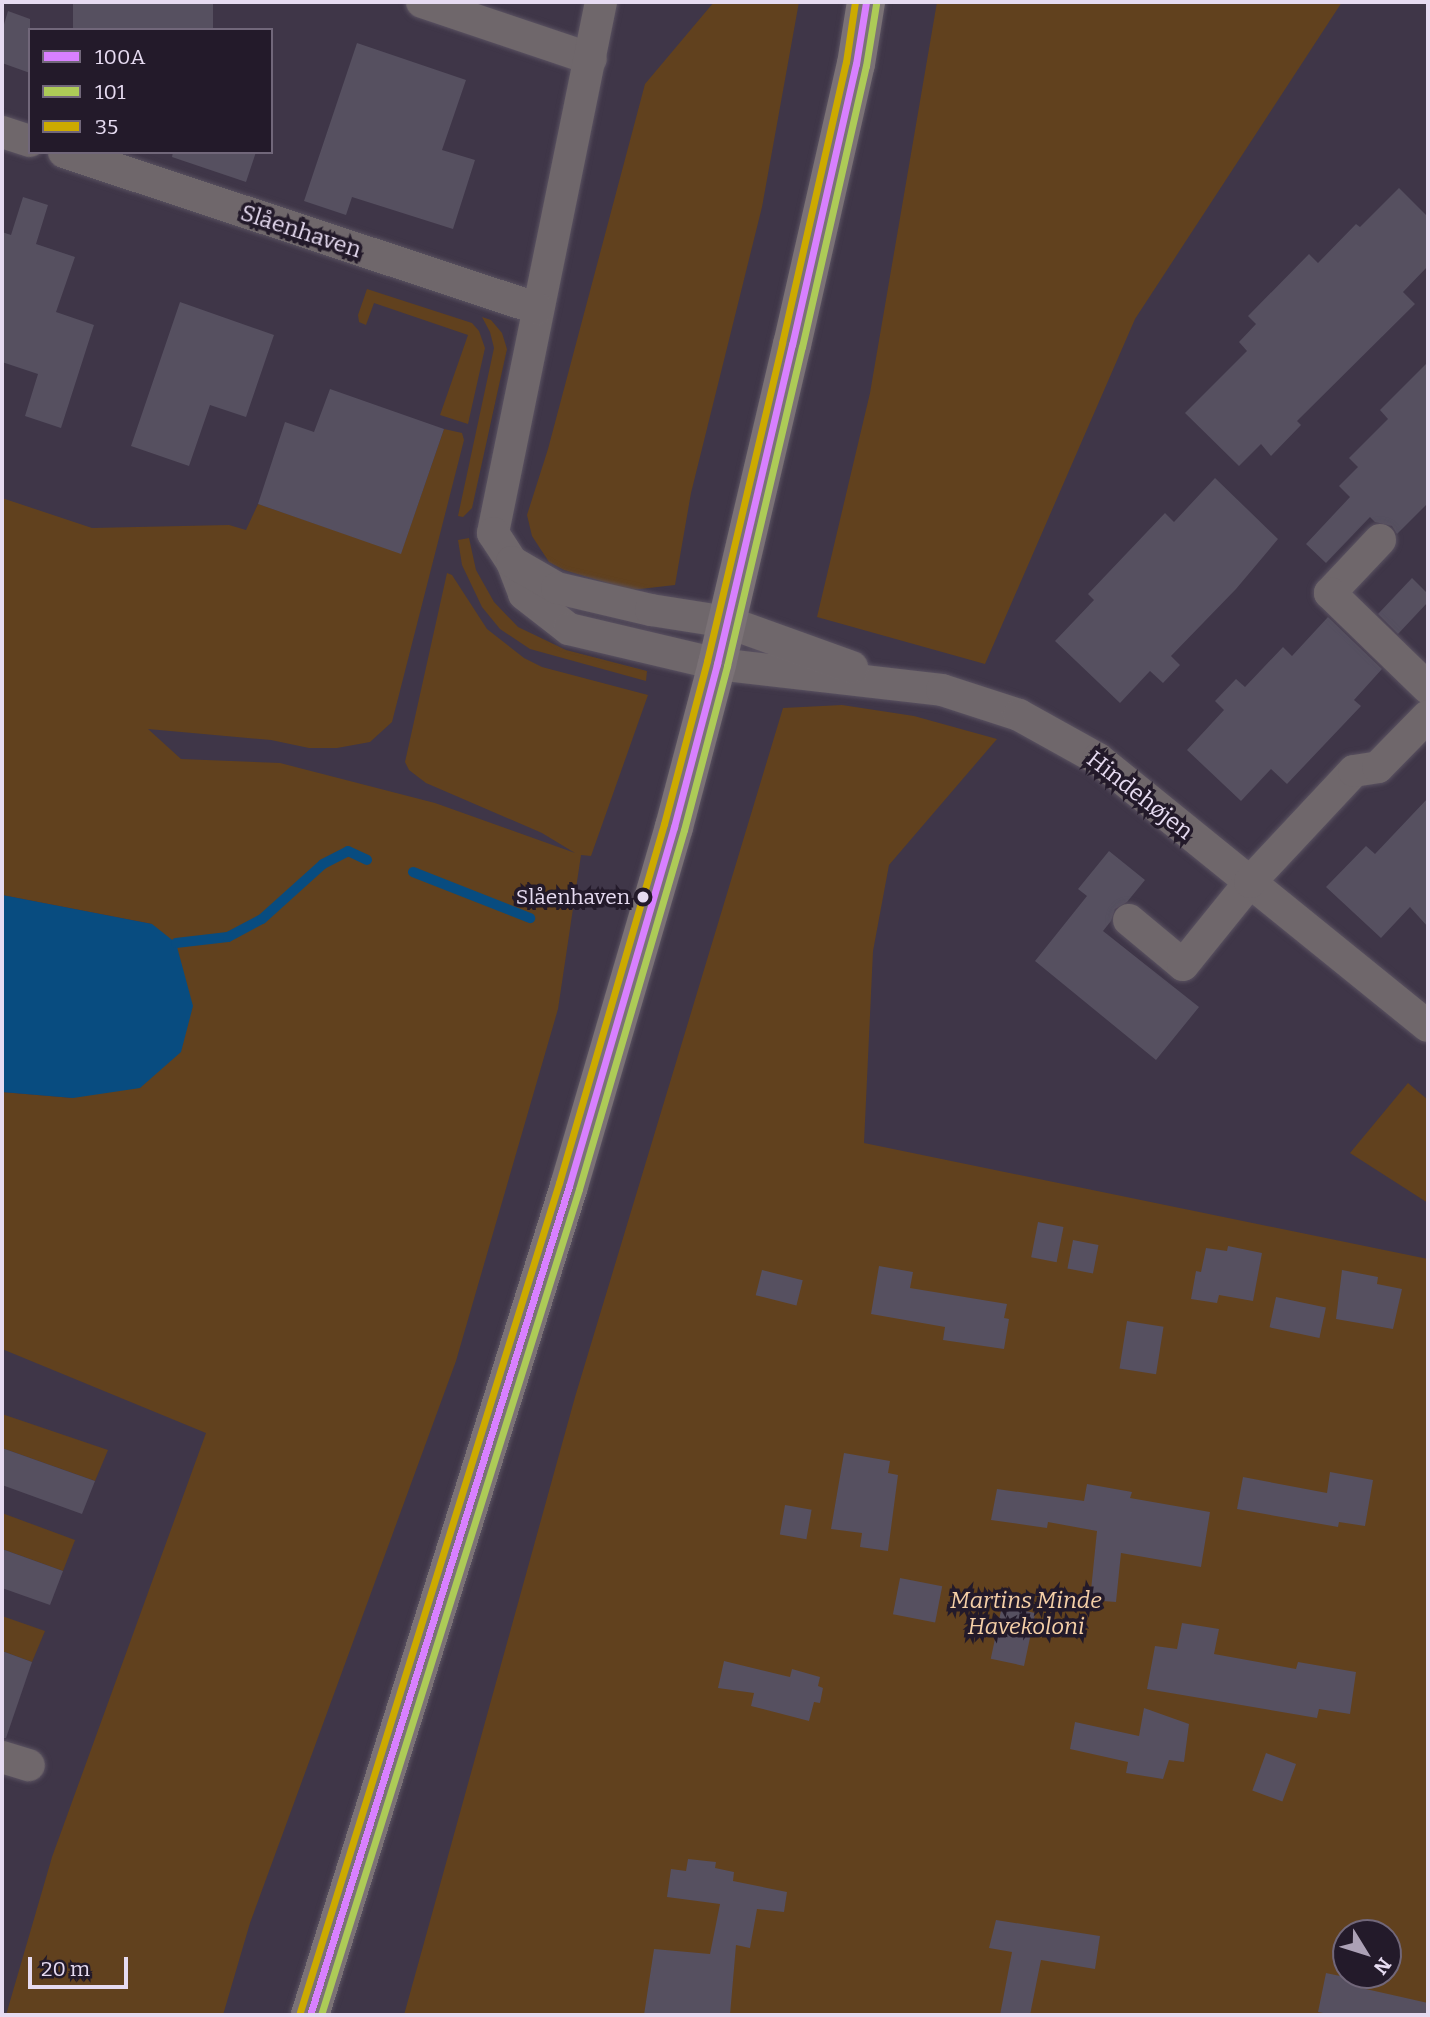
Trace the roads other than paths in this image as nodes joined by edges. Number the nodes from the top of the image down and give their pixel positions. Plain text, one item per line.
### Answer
1 (422, 2) edge
2 (601, 2) edge
3 (866, 2) edge
4 (591, 59) junction
5 (2, 132) edge
6 (28, 140) edge
7 (70, 154) edge
8 (538, 309) junction
9 (1380, 540) dead end
10 (512, 562) junction
11 (727, 622) junction
12 (718, 664) junction
13 (903, 685) junction
14 (1428, 688) edge
15 (1428, 716) edge
16 (1250, 882) junction
17 (1129, 920) dead end
18 (1428, 1026) edge
19 (310, 2015) edge

1 - 4 street
2 - 4 street
3 - 11 main road
4 - 8 street
5 - 6 street
7 - 8 street, Slåenhaven
8 - 10 street
9 - 14 street
10 - 11 street
10 - 12 street
11 - 12 main road
11 - 13 street, Hindehøjen
12 - 13 street, Hindehøjen
12 - 19 main road
13 - 16 street, Hindehøjen
15 - 16 street
16 - 17 street
16 - 18 street, Hindehøjen

